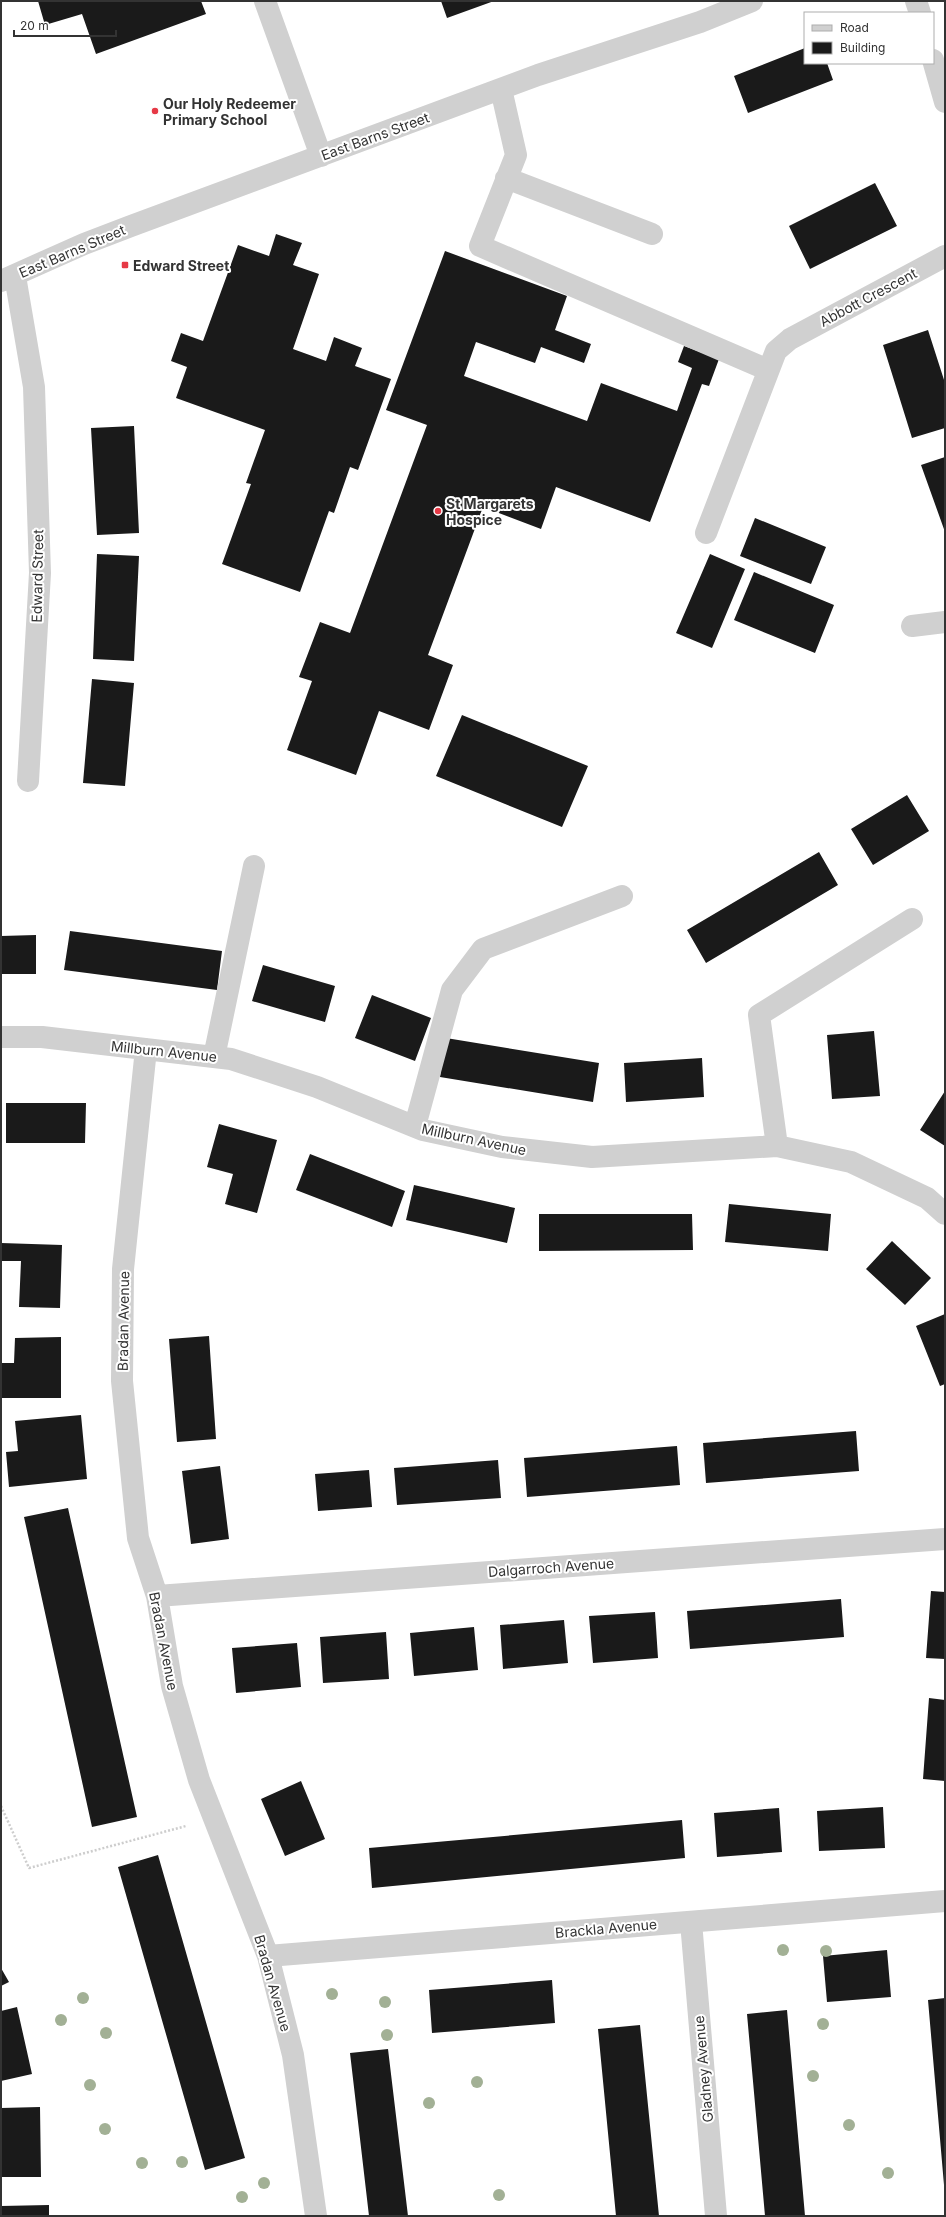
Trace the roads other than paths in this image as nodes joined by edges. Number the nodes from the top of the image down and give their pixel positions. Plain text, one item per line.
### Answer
1 (265, 1) edge
2 (752, 1) edge
3 (916, 1) edge
4 (920, 12) edge
5 (934, 64) edge
6 (501, 90) junction
7 (945, 102) edge
8 (321, 156) junction
9 (506, 178) junction
10 (652, 234) dead end
11 (945, 256) edge
12 (8, 278) edge
13 (768, 370) junction
14 (706, 533) dead end
15 (945, 622) edge
16 (912, 626) dead end
17 (28, 781) dead end
18 (254, 866) dead end
19 (622, 896) dead end
20 (912, 919) dead end
21 (1, 1037) edge
22 (146, 1049) junction
23 (214, 1057) junction
24 (415, 1126) junction
25 (777, 1146) junction
26 (945, 1214) edge
27 (945, 1539) edge
28 (157, 1596) junction
29 (945, 1900) edge
30 (690, 1922) junction
31 (268, 1956) junction
32 (316, 2216) edge
33 (716, 2216) edge

1 - 8 street
2 - 6 street, East Barns Street
3 - 4 street
5 - 7 street
6 - 8 street, East Barns Street
6 - 9 street
8 - 12 street, East Barns Street
9 - 10 street
9 - 13 street
11 - 13 street, Abbott Crescent
12 - 17 street, Edward Street
13 - 14 street, Abbott Crescent
15 - 16 street
18 - 23 street
19 - 24 street
20 - 25 street
21 - 22 street, Millburn Avenue
22 - 23 street, Millburn Avenue
22 - 28 street, Bradan Avenue
23 - 24 street, Millburn Avenue
24 - 25 street, Millburn Avenue
25 - 26 street, Millburn Avenue
27 - 28 street, Dalgarroch Avenue
28 - 31 street, Bradan Avenue
29 - 30 street, Brackla Avenue
30 - 31 street, Brackla Avenue
30 - 33 street, Gladney Avenue
31 - 32 street, Bradan Avenue

